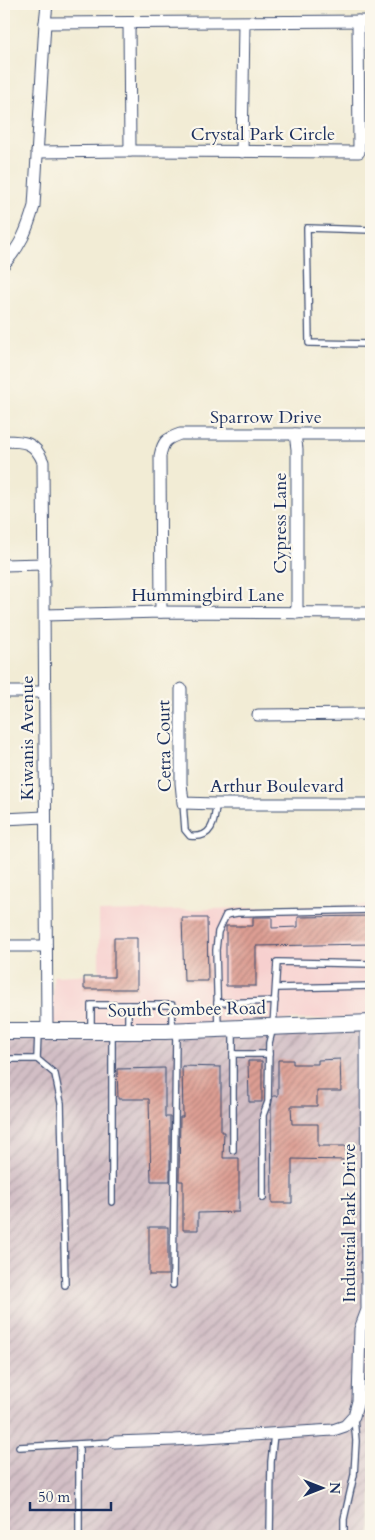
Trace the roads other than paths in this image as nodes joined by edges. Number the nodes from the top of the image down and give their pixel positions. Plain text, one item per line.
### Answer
1 (47, 4) edge
2 (358, 21) junction
3 (371, 21) edge
4 (129, 22) junction
5 (244, 22) junction
6 (45, 23) junction
7 (130, 150) junction
8 (37, 152) junction
9 (242, 152) junction
10 (371, 230) edge
11 (4, 264) edge
12 (371, 344) edge
13 (296, 434) junction
14 (371, 434) edge
15 (4, 441) edge
16 (44, 564) junction
17 (4, 565) edge
18 (162, 612) junction
19 (297, 613) junction
20 (371, 613) edge
21 (45, 614) junction
22 (181, 689) dead end
23 (4, 692) edge
24 (44, 692) junction
25 (371, 714) edge
26 (258, 715) dead end
27 (183, 803) junction
28 (216, 804) junction
29 (371, 804) edge
30 (44, 817) junction
31 (4, 819) edge
32 (371, 910) edge
33 (4, 946) edge
34 (46, 946) junction
35 (371, 964) edge
36 (371, 986) edge
37 (276, 988) junction
38 (275, 1002) junction
39 (217, 1003) junction
40 (128, 1005) junction
41 (368, 1024) edge
42 (274, 1027) junction
43 (225, 1029) junction
44 (4, 1030) edge
45 (42, 1030) junction
46 (91, 1030) junction
47 (120, 1030) junction
48 (174, 1031) junction
49 (232, 1054) junction
50 (269, 1054) junction
51 (4, 1059) edge
52 (37, 1059) junction
53 (232, 1150) dead end
54 (263, 1198) dead end
55 (112, 1202) dead end
56 (65, 1285) dead end
57 (173, 1285) dead end
58 (354, 1416) junction
59 (274, 1434) junction
60 (114, 1442) joint
61 (79, 1444) junction
62 (19, 1447) dead end
63 (79, 1536) edge
64 (270, 1536) edge
65 (344, 1536) edge

1 - 6 street
2 - 3 street
2 - 5 street
2 - 9 street, Crystal Park Circle
4 - 5 street
4 - 6 street
4 - 7 street
5 - 9 street
6 - 8 street
7 - 8 street, Crystal Park Circle
7 - 9 street, Crystal Park Circle
8 - 11 street
10 - 12 lane
13 - 14 street, Sparrow Drive
13 - 18 street, Sparrow Drive
13 - 19 street, Cypress Lane
15 - 16 street, Kiwanis Avenue
16 - 17 street
16 - 21 street, Kiwanis Avenue
18 - 19 street, Hummingbird Lane
18 - 21 street, Hummingbird Lane
19 - 20 street, Hummingbird Lane
21 - 24 street, Kiwanis Avenue
22 - 27 street, Cetra Court
23 - 24 street
24 - 30 street, Kiwanis Avenue
25 - 26 street
27 - 28 street, Arthur Boulevard
27 - 28 lane
28 - 29 street, Arthur Boulevard
30 - 31 street
30 - 34 street, Kiwanis Avenue
32 - 39 lane
33 - 34 street
34 - 45 street, Kiwanis Avenue
35 - 37 lane
36 - 37 lane
37 - 38 lane
38 - 39 lane
38 - 42 lane
39 - 43 lane
40 - 46 lane
40 - 47 lane
40 - 48 lane
41 - 42 main road, South Combee Road
41 - 58 street, Industrial Park Drive
42 - 43 main road, South Combee Road
42 - 50 lane
43 - 48 main road, South Combee Road
43 - 49 lane
44 - 45 main road, South Combee Road
45 - 46 main road, South Combee Road
45 - 52 lane
46 - 47 main road, South Combee Road
47 - 48 main road, South Combee Road
47 - 55 lane
48 - 57 lane
49 - 50 lane
49 - 53 lane
50 - 54 lane
51 - 52 lane
52 - 56 lane
58 - 59 street
58 - 65 lane
59 - 60 street
59 - 64 lane
60 - 61 lane
61 - 62 lane
61 - 63 lane

